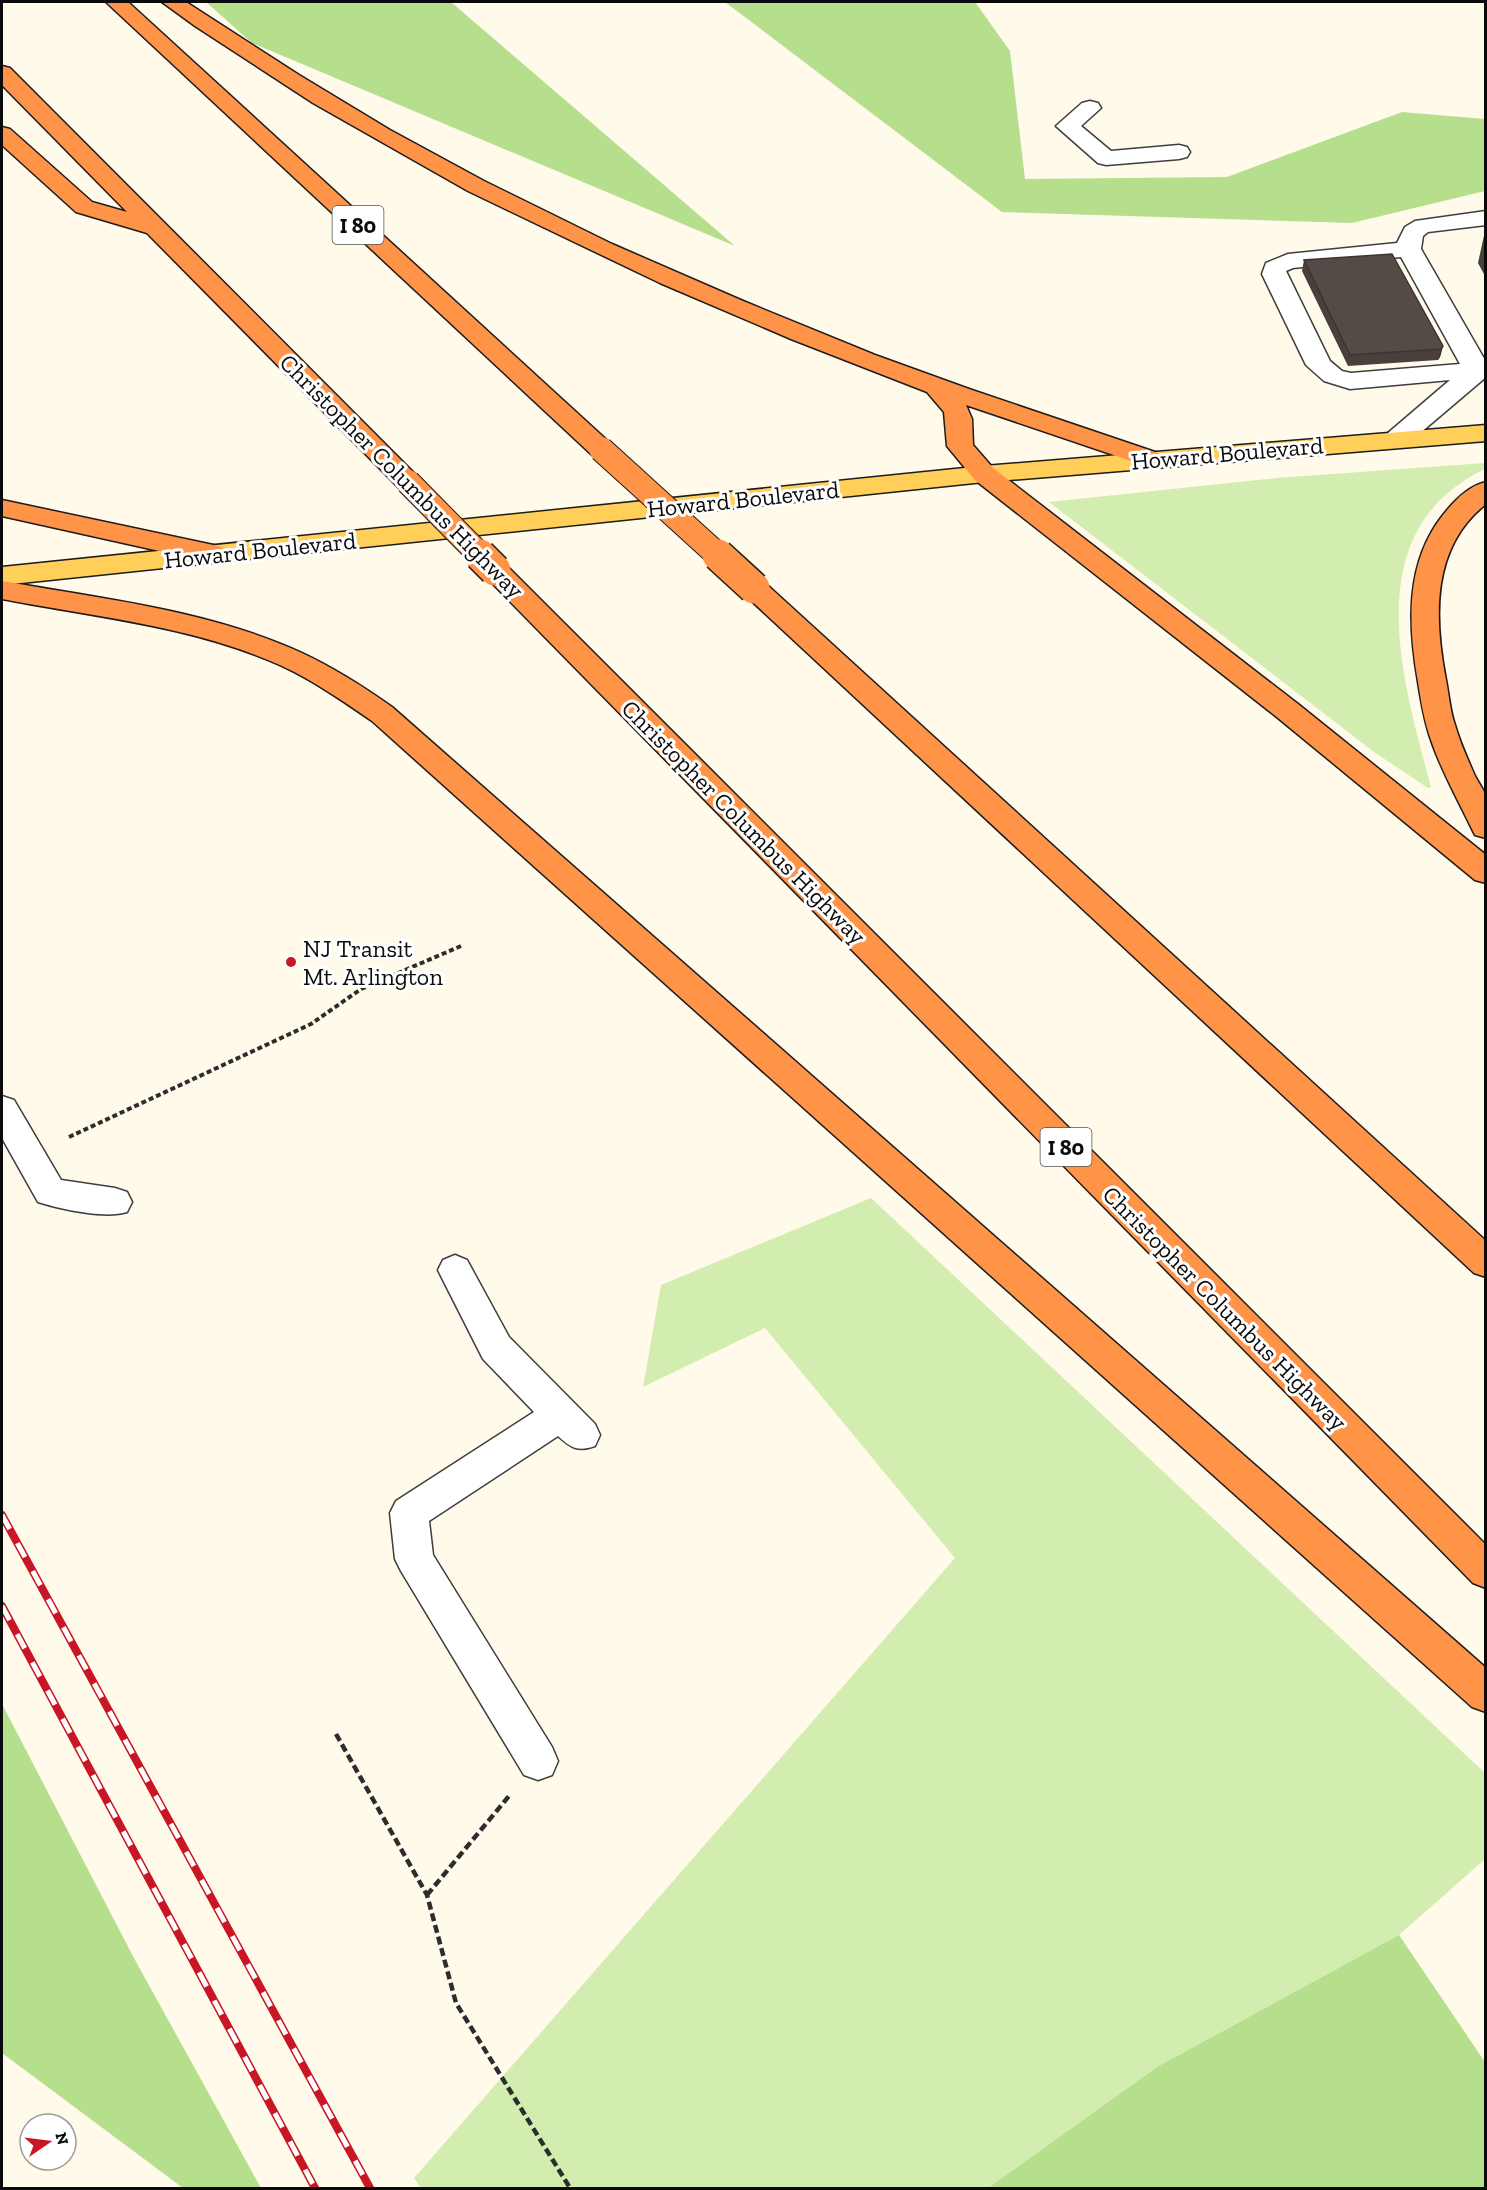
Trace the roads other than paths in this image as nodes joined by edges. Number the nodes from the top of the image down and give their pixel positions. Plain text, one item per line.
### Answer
1 (116, 2) edge
2 (173, 2) edge
3 (2, 74) edge
4 (1090, 108) dead end
5 (2, 134) edge
6 (1179, 152) dead end
7 (1485, 218) edge
8 (156, 228) junction
9 (1409, 249) junction
10 (1481, 370) edge
11 (936, 386) junction
12 (1485, 433) edge
13 (1397, 439) junction
14 (1149, 459) junction
15 (984, 474) junction
16 (1485, 490) edge
17 (2, 508) edge
18 (218, 555) junction
19 (2, 576) edge
20 (2, 590) edge
21 (1485, 827) edge
22 (1485, 872) edge
23 (2, 1109) edge
24 (115, 1202) dead end
25 (1485, 1263) edge
26 (454, 1270) dead end
27 (1485, 1571) edge
28 (1485, 1694) edge
29 (538, 1761) road end

1 - 25 highway, I 80, bridge
2 - 11 highway
3 - 8 highway, Christopher Columbus Highway / I 80
4 - 6 lane
5 - 8 highway
7 - 9 lane
8 - 27 highway, Christopher Columbus Highway / I 80, bridge
9 - 10 lane
9 - 10 lane
10 - 13 lane
11 - 14 highway
11 - 15 highway
12 - 13 main road, Howard Boulevard
13 - 14 main road, Howard Boulevard
14 - 15 main road, Howard Boulevard
15 - 18 main road, Howard Boulevard
15 - 22 highway
16 - 21 highway
17 - 18 highway
18 - 19 main road, Howard Boulevard
20 - 28 highway
23 - 24 lane
26 - 29 lane

